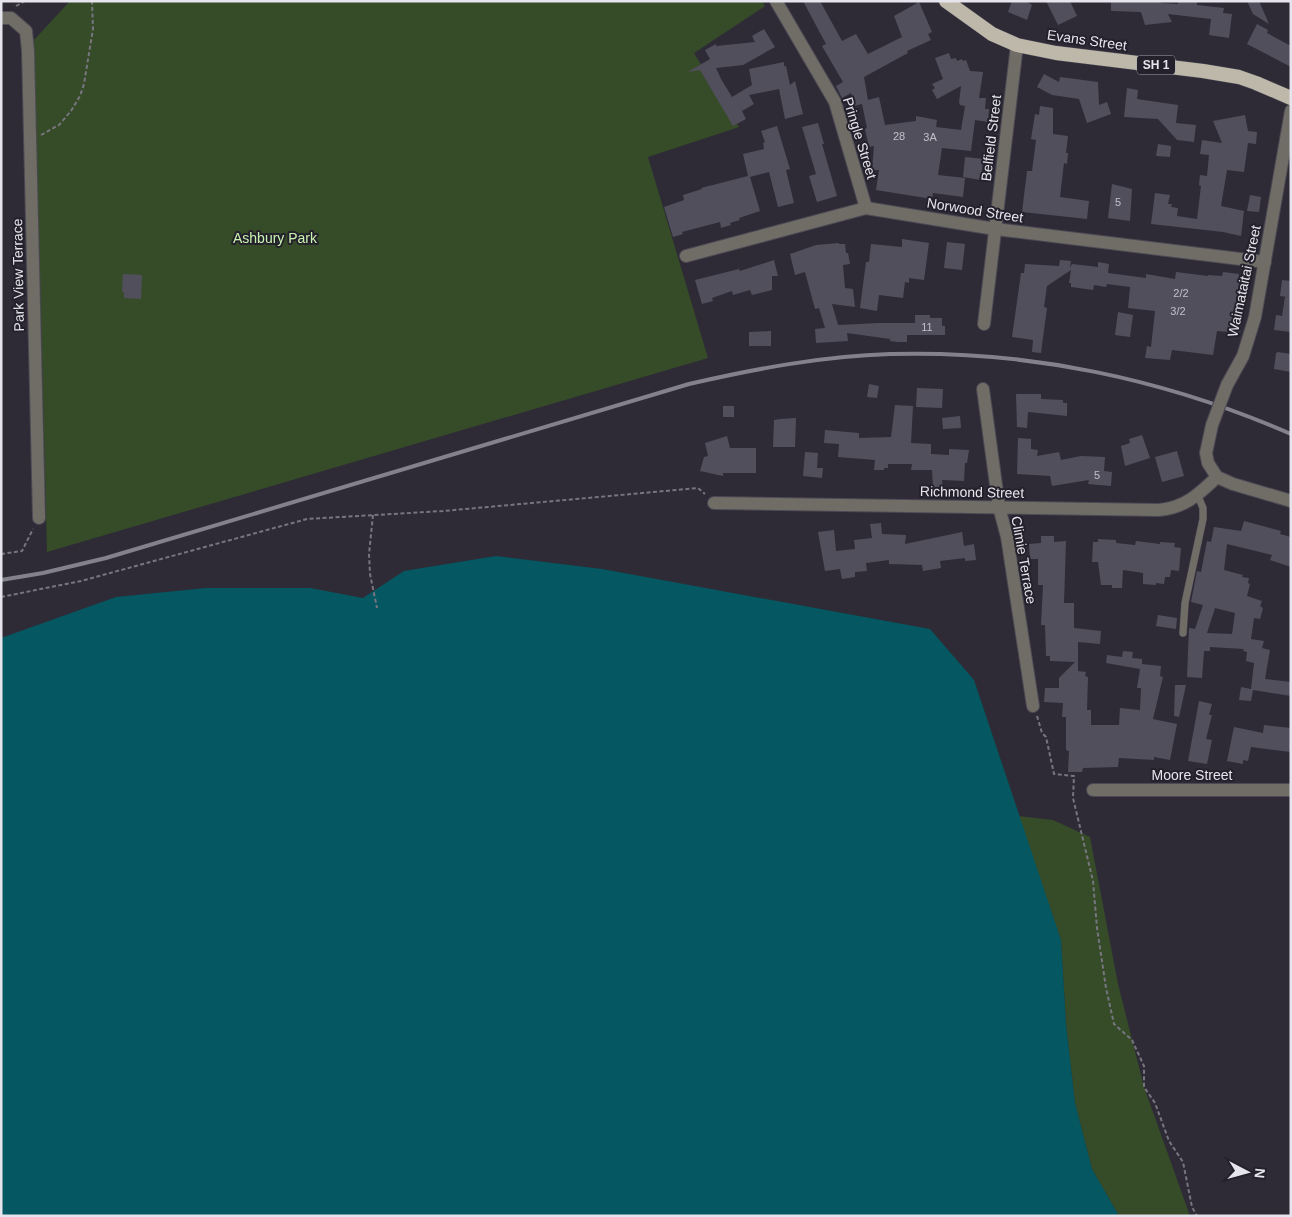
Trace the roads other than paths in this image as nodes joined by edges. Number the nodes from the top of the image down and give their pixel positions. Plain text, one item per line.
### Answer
1 (776, 1) edge
2 (946, 1) edge
3 (1, 18) edge
4 (1017, 45) junction
5 (1291, 98) edge
6 (1291, 111) edge
7 (866, 208) junction
8 (995, 229) junction
9 (686, 256) dead end
10 (1265, 262) junction
11 (984, 324) dead end
12 (984, 389) dead end
13 (1217, 476) junction
14 (1198, 496) junction
15 (1291, 501) edge
16 (714, 503) road end
17 (999, 507) junction
18 (39, 518) road end
19 (1183, 633) dead end
20 (1033, 706) road end
21 (1093, 790) dead end
22 (1291, 790) edge

1 - 7 street, Pringle Street
2 - 4 highway, Evans Street / SH 1
3 - 18 street, Park View Terrace
4 - 5 highway, Evans Street / SH 1
4 - 8 street, Belfield Street
6 - 10 street, Waimataitai Street
7 - 8 street, Norwood Street
7 - 9 street, Norwood Street
8 - 10 street, Norwood Street
8 - 11 street, Belfield Street
10 - 13 street, Waimataitai Street, bridge
12 - 17 street, Climie Terrace
13 - 14 street, Richmond Street
13 - 15 street
14 - 17 street, Richmond Street
14 - 19 lane
16 - 17 street, Richmond Street
17 - 20 street, Climie Terrace
21 - 22 street, Moore Street

